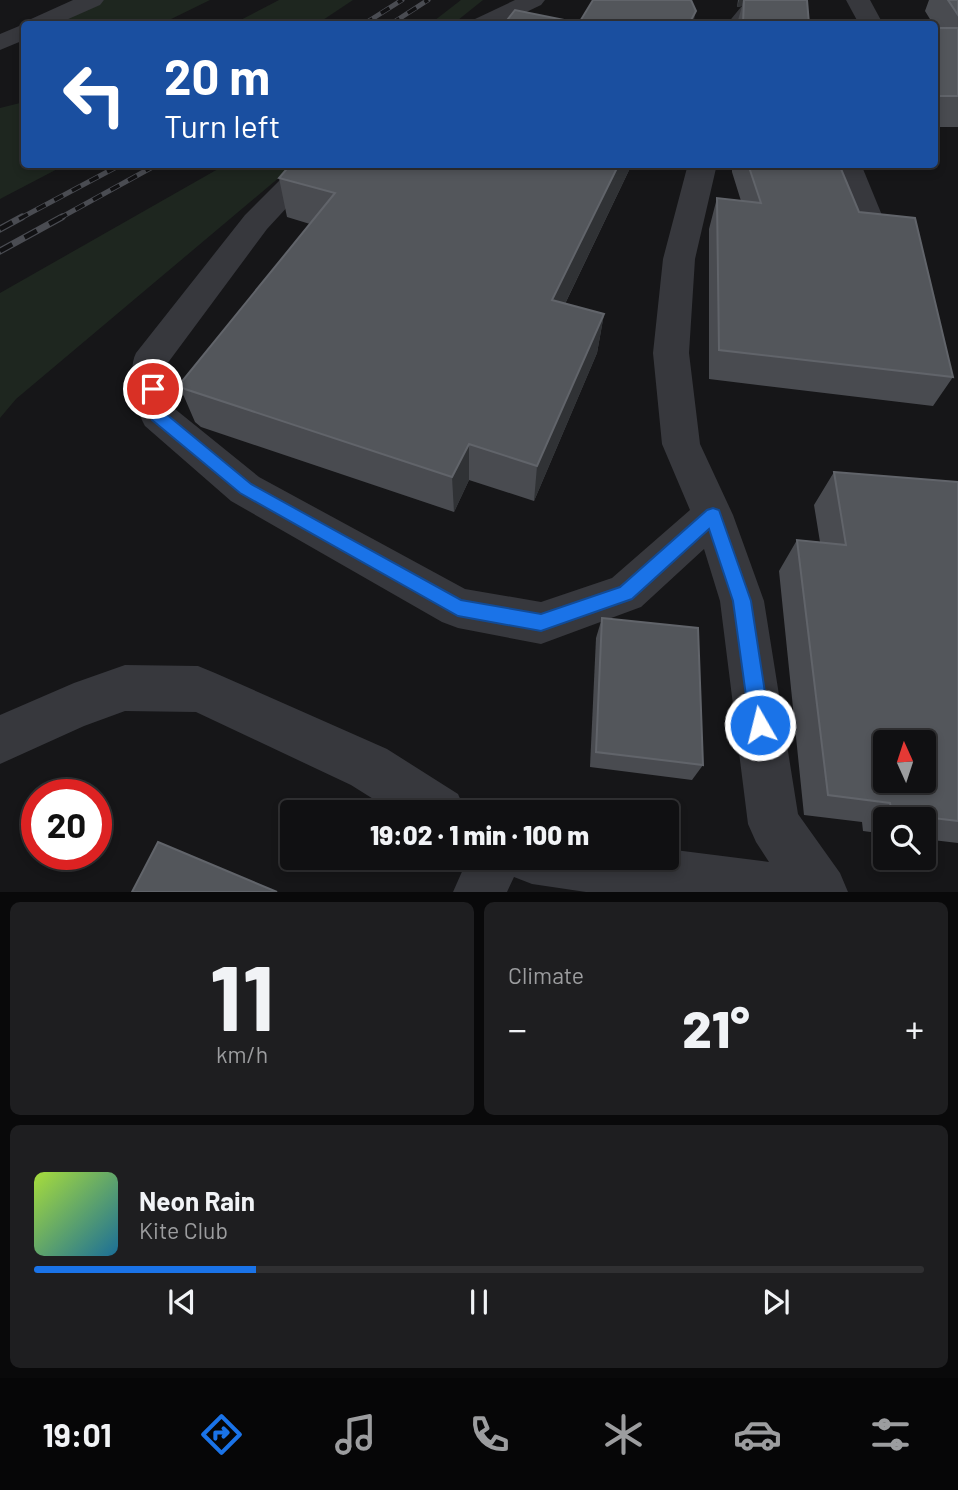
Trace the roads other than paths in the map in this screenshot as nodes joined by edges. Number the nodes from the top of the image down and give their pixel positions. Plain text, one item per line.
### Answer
1 (92, 0) edge
2 (533, 0) edge
3 (791, 0) edge
4 (858, 0) edge
5 (811, 17) edge
6 (46, 21) edge
7 (489, 21) edge
8 (742, 21) edge
9 (869, 21) edge
10 (21, 32) edge
11 (0, 43) edge
12 (309, 168) edge
13 (702, 168) edge
14 (848, 168) edge
15 (871, 225) edge
16 (713, 515) junction
17 (0, 740) edge
18 (421, 800) edge
19 (490, 870) edge
20 (549, 870) edge
21 (480, 891) edge
22 (793, 891) edge
23 (821, 891) edge

1 - 6 lane
2 - 7 lane
3 - 5 lane
3 - 8 lane
4 - 9 lane
10 - 11 lane
12 - 16 lane
13 - 16 lane
14 - 15 lane
16 - 23 lane
17 - 18 lane
19 - 21 lane
20 - 22 lane

